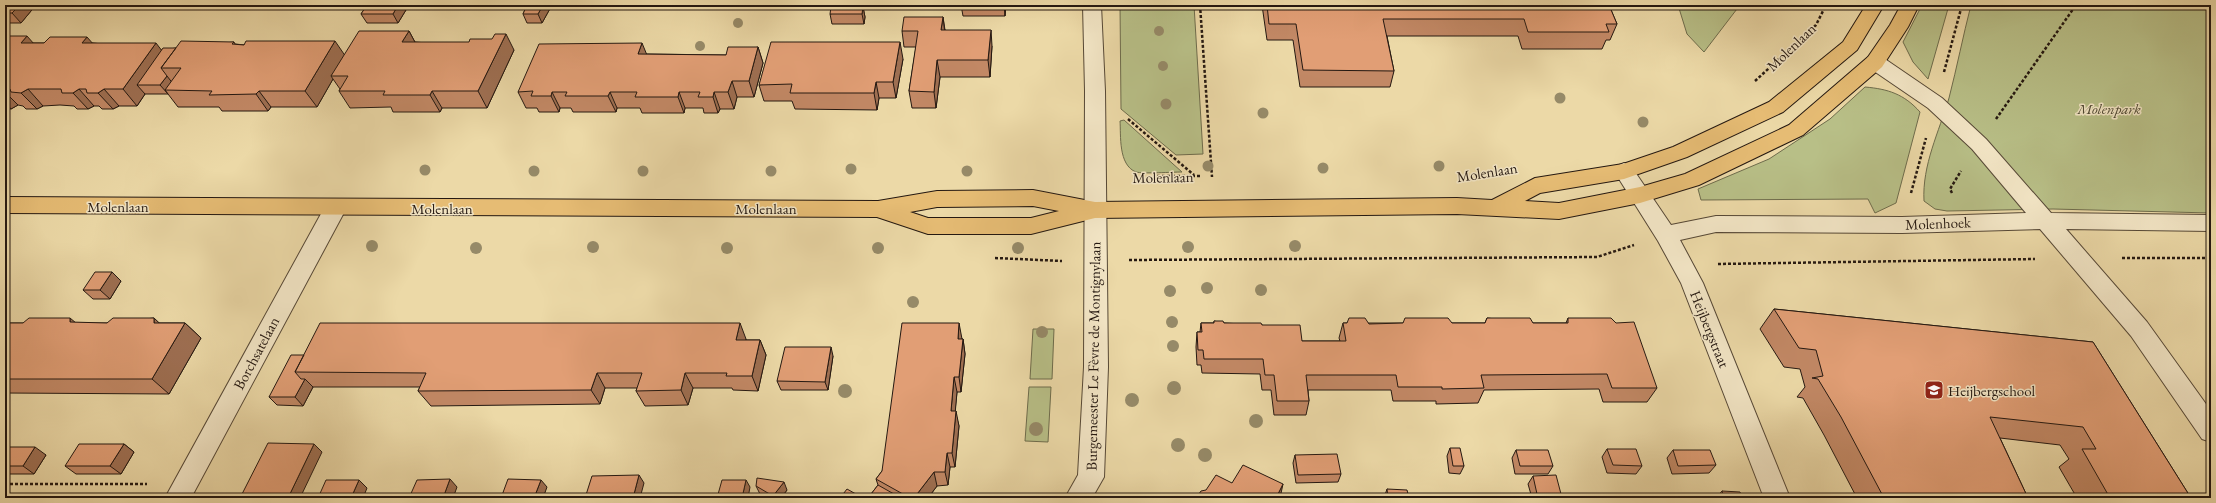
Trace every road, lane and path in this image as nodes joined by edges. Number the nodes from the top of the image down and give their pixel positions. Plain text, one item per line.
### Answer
1 (1092, 5) edge
2 (1200, 5) edge
3 (1826, 5) edge
4 (1875, 5) edge
5 (1910, 5) edge
6 (1875, 62) junction
7 (1751, 85) dead end
8 (1095, 91) junction
9 (1499, 170) dead end
10 (1624, 170) junction
11 (1155, 176) dead end
12 (1194, 176) junction
13 (1469, 176) dead end
14 (1212, 177) junction
15 (1220, 177) dead end
16 (1640, 195) junction
17 (5, 205) edge
18 (1497, 207) junction
19 (336, 208) junction
20 (1095, 210) junction
21 (2047, 221) junction
22 (2211, 223) edge
23 (1666, 236) junction
24 (2078, 258) junction
25 (2211, 258) edge
26 (1096, 260) junction
27 (1682, 265) junction
28 (2211, 432) edge
29 (5, 484) edge
30 (181, 491) edge
31 (1078, 498) edge
32 (1777, 498) edge

1 - 8 street, Burgemeester Le Fèvre de Montignylaan
2 - 14 path
3 - 7 path, Molenlaan
4 - 10 main road, Molenlaan
5 - 6 main road, Molenlaan
6 - 16 main road, Molenlaan
6 - 21 street
8 - 12 path
8 - 20 street, Burgemeester Le Fèvre de Montignylaan
9 - 13 path, Molenlaan
10 - 16 street, Heijbergstraat
10 - 18 main road, Molenlaan
11 - 12 path, Molenlaan
12 - 14 path, Molenlaan
14 - 15 path, Molenlaan
16 - 18 main road, Molenlaan
16 - 23 street, Heijbergstraat
17 - 19 main road, Molenlaan
18 - 20 main road, Molenlaan
19 - 20 main road, Molenlaan
19 - 30 street, Borchsatelaan
20 - 26 street, Burgemeester Le Fèvre de Montignylaan
21 - 22 street, Molenhoek
21 - 23 street, Molenhoek
21 - 24 street
23 - 26 path
23 - 27 street, Heijbergstraat
24 - 25 path
24 - 27 path
24 - 28 street
26 - 31 street, Burgemeester Le Fèvre de Montignylaan
27 - 32 street, Heijbergstraat
29 - 30 path

